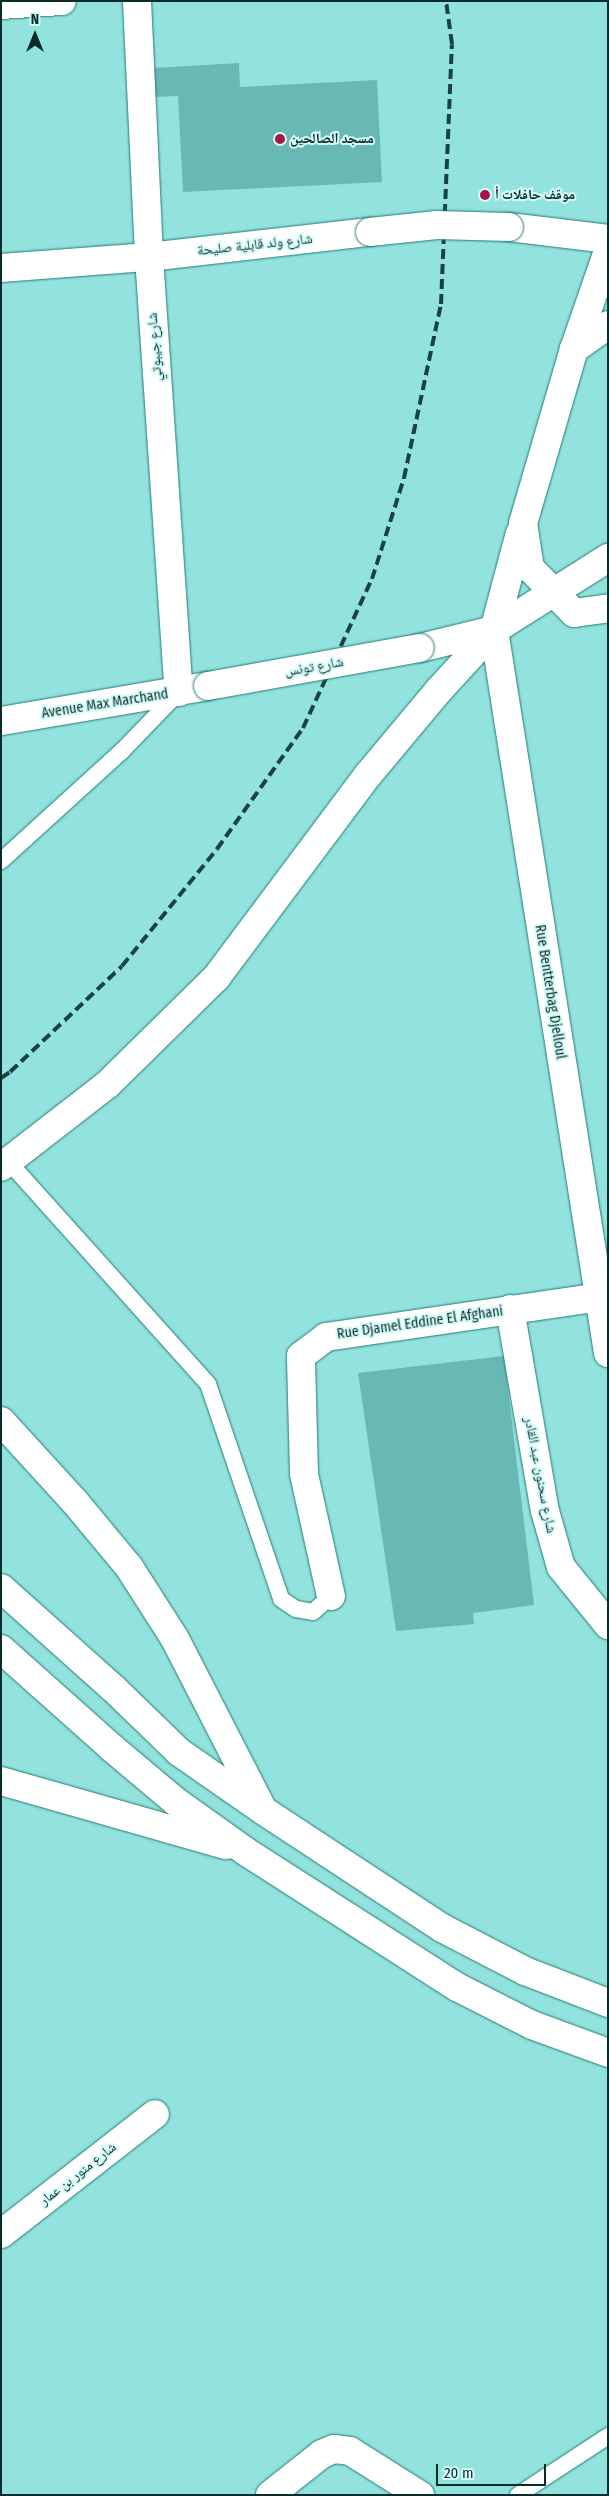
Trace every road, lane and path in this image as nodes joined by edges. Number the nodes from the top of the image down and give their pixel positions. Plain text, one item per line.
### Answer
1 (62, 1) edge
2 (137, 1) edge
3 (1, 5) edge
4 (608, 239) edge
5 (608, 251) edge
6 (149, 257) junction
7 (1, 268) edge
8 (608, 325) edge
9 (574, 349) junction
10 (523, 523) junction
11 (608, 558) edge
12 (555, 593) junction
13 (608, 608) edge
14 (574, 613) junction
15 (494, 630) junction
16 (208, 686) joint
17 (179, 692) junction
18 (1, 721) edge
19 (1, 861) edge
20 (5, 1164) edge
21 (603, 1297) edge
22 (510, 1309) junction
23 (608, 1353) edge
24 (1, 1421) edge
25 (1, 1588) edge
26 (332, 1596) joint
27 (608, 1625) edge
28 (1, 1649) edge
29 (1, 1780) edge
30 (264, 1811) junction
31 (245, 1851) junction
32 (608, 2003) edge
33 (608, 2053) edge
34 (155, 2114) dead end
35 (1, 2234) edge
36 (608, 2436) edge
37 (270, 2495) edge
38 (420, 2495) edge
39 (518, 2495) edge

1 - 3 main road
2 - 6 main road, شارع جيبوتي
4 - 6 main road, شارع ولد قابلية صليحة, bridge
5 - 9 main road
6 - 7 main road, شارع ولد قابلية صليحة
6 - 17 main road, شارع جيبوتي
8 - 9 main road
9 - 10 main road
10 - 12 main road
10 - 15 main road
11 - 12 main road
12 - 14 main road
12 - 15 main road
13 - 14 main road
14 - 15 main road
15 - 16 main road, شارع تونس, bridge
15 - 20 main road
15 - 21 main road, Rue Bentterbag Djelloul
16 - 17 main road, Avenue Max Marchand
17 - 18 main road, Avenue Max Marchand
17 - 19 lane
20 - 26 lane
21 - 22 main road, Rue Djamel Eddine El Afghani
21 - 23 main road, Rue Bentterbag Djelloul
22 - 26 main road, Rue Djamel Eddine El Afghani
22 - 27 main road, شارع سحنون عبد القادر
24 - 30 main road
25 - 30 main road
28 - 31 main road
29 - 31 main road
30 - 32 main road
31 - 33 main road
34 - 35 main road, شارع منور بن عمار
36 - 39 lane
37 - 38 main road

